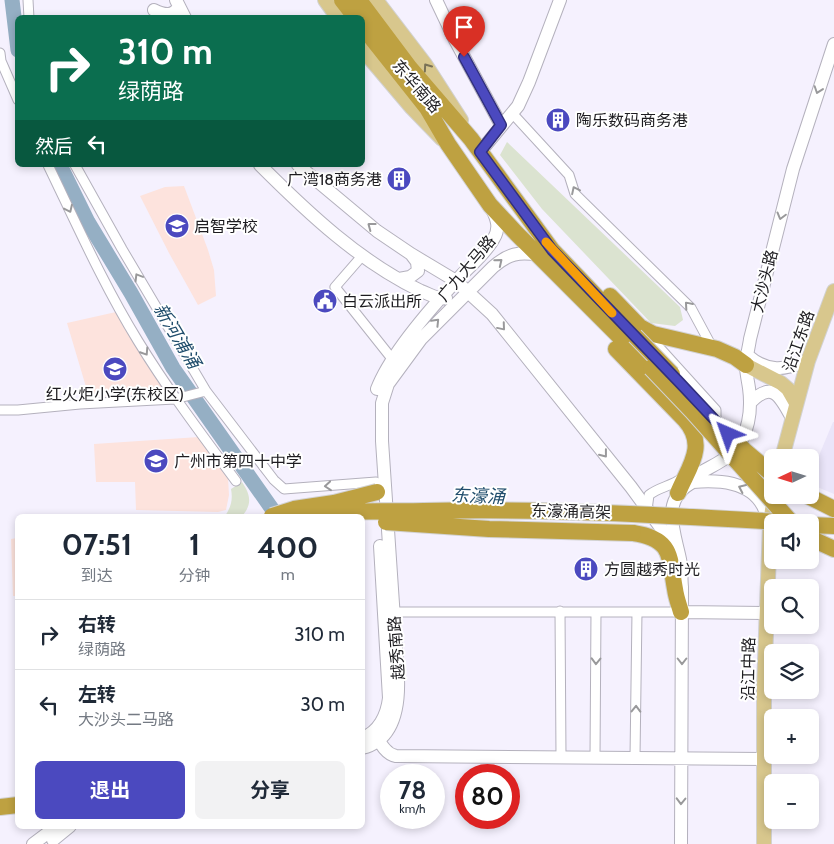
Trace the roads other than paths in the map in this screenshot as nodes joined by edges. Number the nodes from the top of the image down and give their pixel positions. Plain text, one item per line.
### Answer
1 (28, 0) edge
2 (325, 0) edge
3 (436, 0) edge
4 (560, 0) edge
5 (177, 3) edge
6 (355, 7) edge
7 (154, 9) edge
8 (29, 15) edge
9 (183, 15) edge
10 (365, 18) edge
11 (365, 30) edge
12 (834, 44) edge
13 (0, 53) edge
14 (365, 53) edge
15 (15, 93) edge
16 (512, 113) junction
17 (501, 125) junction
18 (448, 144) junction
19 (480, 152) junction
20 (49, 167) edge
21 (76, 167) edge
22 (262, 167) edge
23 (300, 167) edge
24 (490, 205) junction
25 (411, 254) junction
26 (533, 254) junction
27 (362, 256) junction
28 (399, 279) junction
29 (456, 280) junction
30 (834, 291) edge
31 (468, 292) junction
32 (440, 299) junction
33 (637, 332) junction
34 (712, 348) junction
35 (393, 360) junction
36 (746, 360) junction
37 (808, 361) junction
38 (203, 392) junction
39 (179, 399) junction
40 (750, 403) junction
41 (796, 403) junction
42 (0, 410) edge
43 (792, 418) junction
44 (688, 424) junction
45 (784, 449) edge
46 (764, 467) edge
47 (686, 475) junction
48 (236, 481) dead end
49 (380, 489) junction
50 (678, 494) junction
51 (819, 502) edge
52 (834, 509) edge
53 (647, 510) junction
54 (278, 514) edge
55 (322, 514) edge
56 (767, 514) edge
57 (785, 514) edge
58 (365, 523) edge
59 (819, 525) edge
60 (764, 526) edge
61 (834, 526) edge
62 (764, 527) edge
63 (385, 529) junction
64 (819, 536) edge
65 (834, 536) edge
66 (819, 540) edge
67 (834, 548) edge
68 (680, 561) junction
69 (560, 611) junction
70 (389, 612) junction
71 (596, 612) junction
72 (637, 612) junction
73 (681, 612) junction
74 (764, 613) edge
75 (767, 634) edge
76 (765, 709) edge
77 (377, 736) junction
78 (365, 738) edge
79 (365, 747) edge
80 (561, 756) junction
81 (595, 757) junction
82 (635, 757) junction
83 (682, 758) junction
84 (764, 758) edge
85 (764, 764) edge
86 (15, 804) edge
87 (0, 806) edge
88 (66, 829) edge
89 (52, 838) edge
90 (33, 844) edge
91 (681, 844) edge
92 (764, 844) edge

1 - 8 street
2 - 6 main road
3 - 17 main road
4 - 16 main road
5 - 7 main road
5 - 9 main road
19 -> 10 highway
11 - 18 highway
12 -> 36 main road, 大沙头路
13 - 15 street
14 - 18 main road, 东华南路
16 - 17 main road
34 -> 16 street
17 - 19 main road
18 - 24 highway
19 - 33 highway
20 -> 39 street
38 -> 21 street
22 - 27 main road
25 -> 23 main road
24 - 26 highway
24 - 29 main road, 广九大马路
25 - 28 main road
25 - 29 main road
31 -> 26 main road, 广九大马路
26 - 44 highway
26 - 57 highway, bridge
27 - 28 main road
27 - 35 street
28 - 32 main road
29 - 31 main road
29 - 32 main road, 广九大马路
30 - 37 main road, 沿江东路
31 - 32 main road
49 -> 31 main road, 广九大马路
31 -> 53 main road
32 - 35 main road, 广九大马路
33 - 34 highway
33 - 44 street
33 - 46 highway, bridge
34 - 36 highway
35 - 49 main road, 广九大马路
36 - 37 main road
36 - 40 main road, 大沙头路
36 - 41 main road
37 - 41 main road, 沿江东路
38 - 39 street
49 -> 38 street
39 - 42 street
39 - 48 street
40 - 43 main road
40 - 50 main road, 大沙头路
41 - 43 main road
43 - 45 main road
44 - 47 highway
47 - 50 highway
47 - 53 street
49 - 54 highway, bridge
49 - 63 main road, 越秀南路
56 -> 50 main road
50 - 68 main road
51 - 52 highway
53 - 68 main road
55 - 60 highway, 东濠涌高架, bridge
58 - 63 highway, 东濠涌高架
59 - 61 highway
62 - 63 highway, 东濠涌高架, bridge
63 - 70 main road, 越秀南路
63 - 73 highway, bridge
64 - 65 highway
66 - 67 highway
68 - 73 main road
69 - 70 street
69 - 71 street
69 - 80 street
70 - 77 main road, 越秀南路
71 - 72 street
71 -> 81 street
72 - 73 street
82 -> 72 street
73 - 74 main road
73 -> 83 main road
75 - 76 main road, 沿江中路
77 - 78 main road, 越秀南路
77 - 79 main road
77 - 80 main road
80 - 81 main road
81 - 82 main road
82 - 83 main road
83 - 84 main road
83 -> 91 main road
85 - 92 main road, 沿江中路
86 - 87 highway
88 - 89 main road
89 - 90 main road

